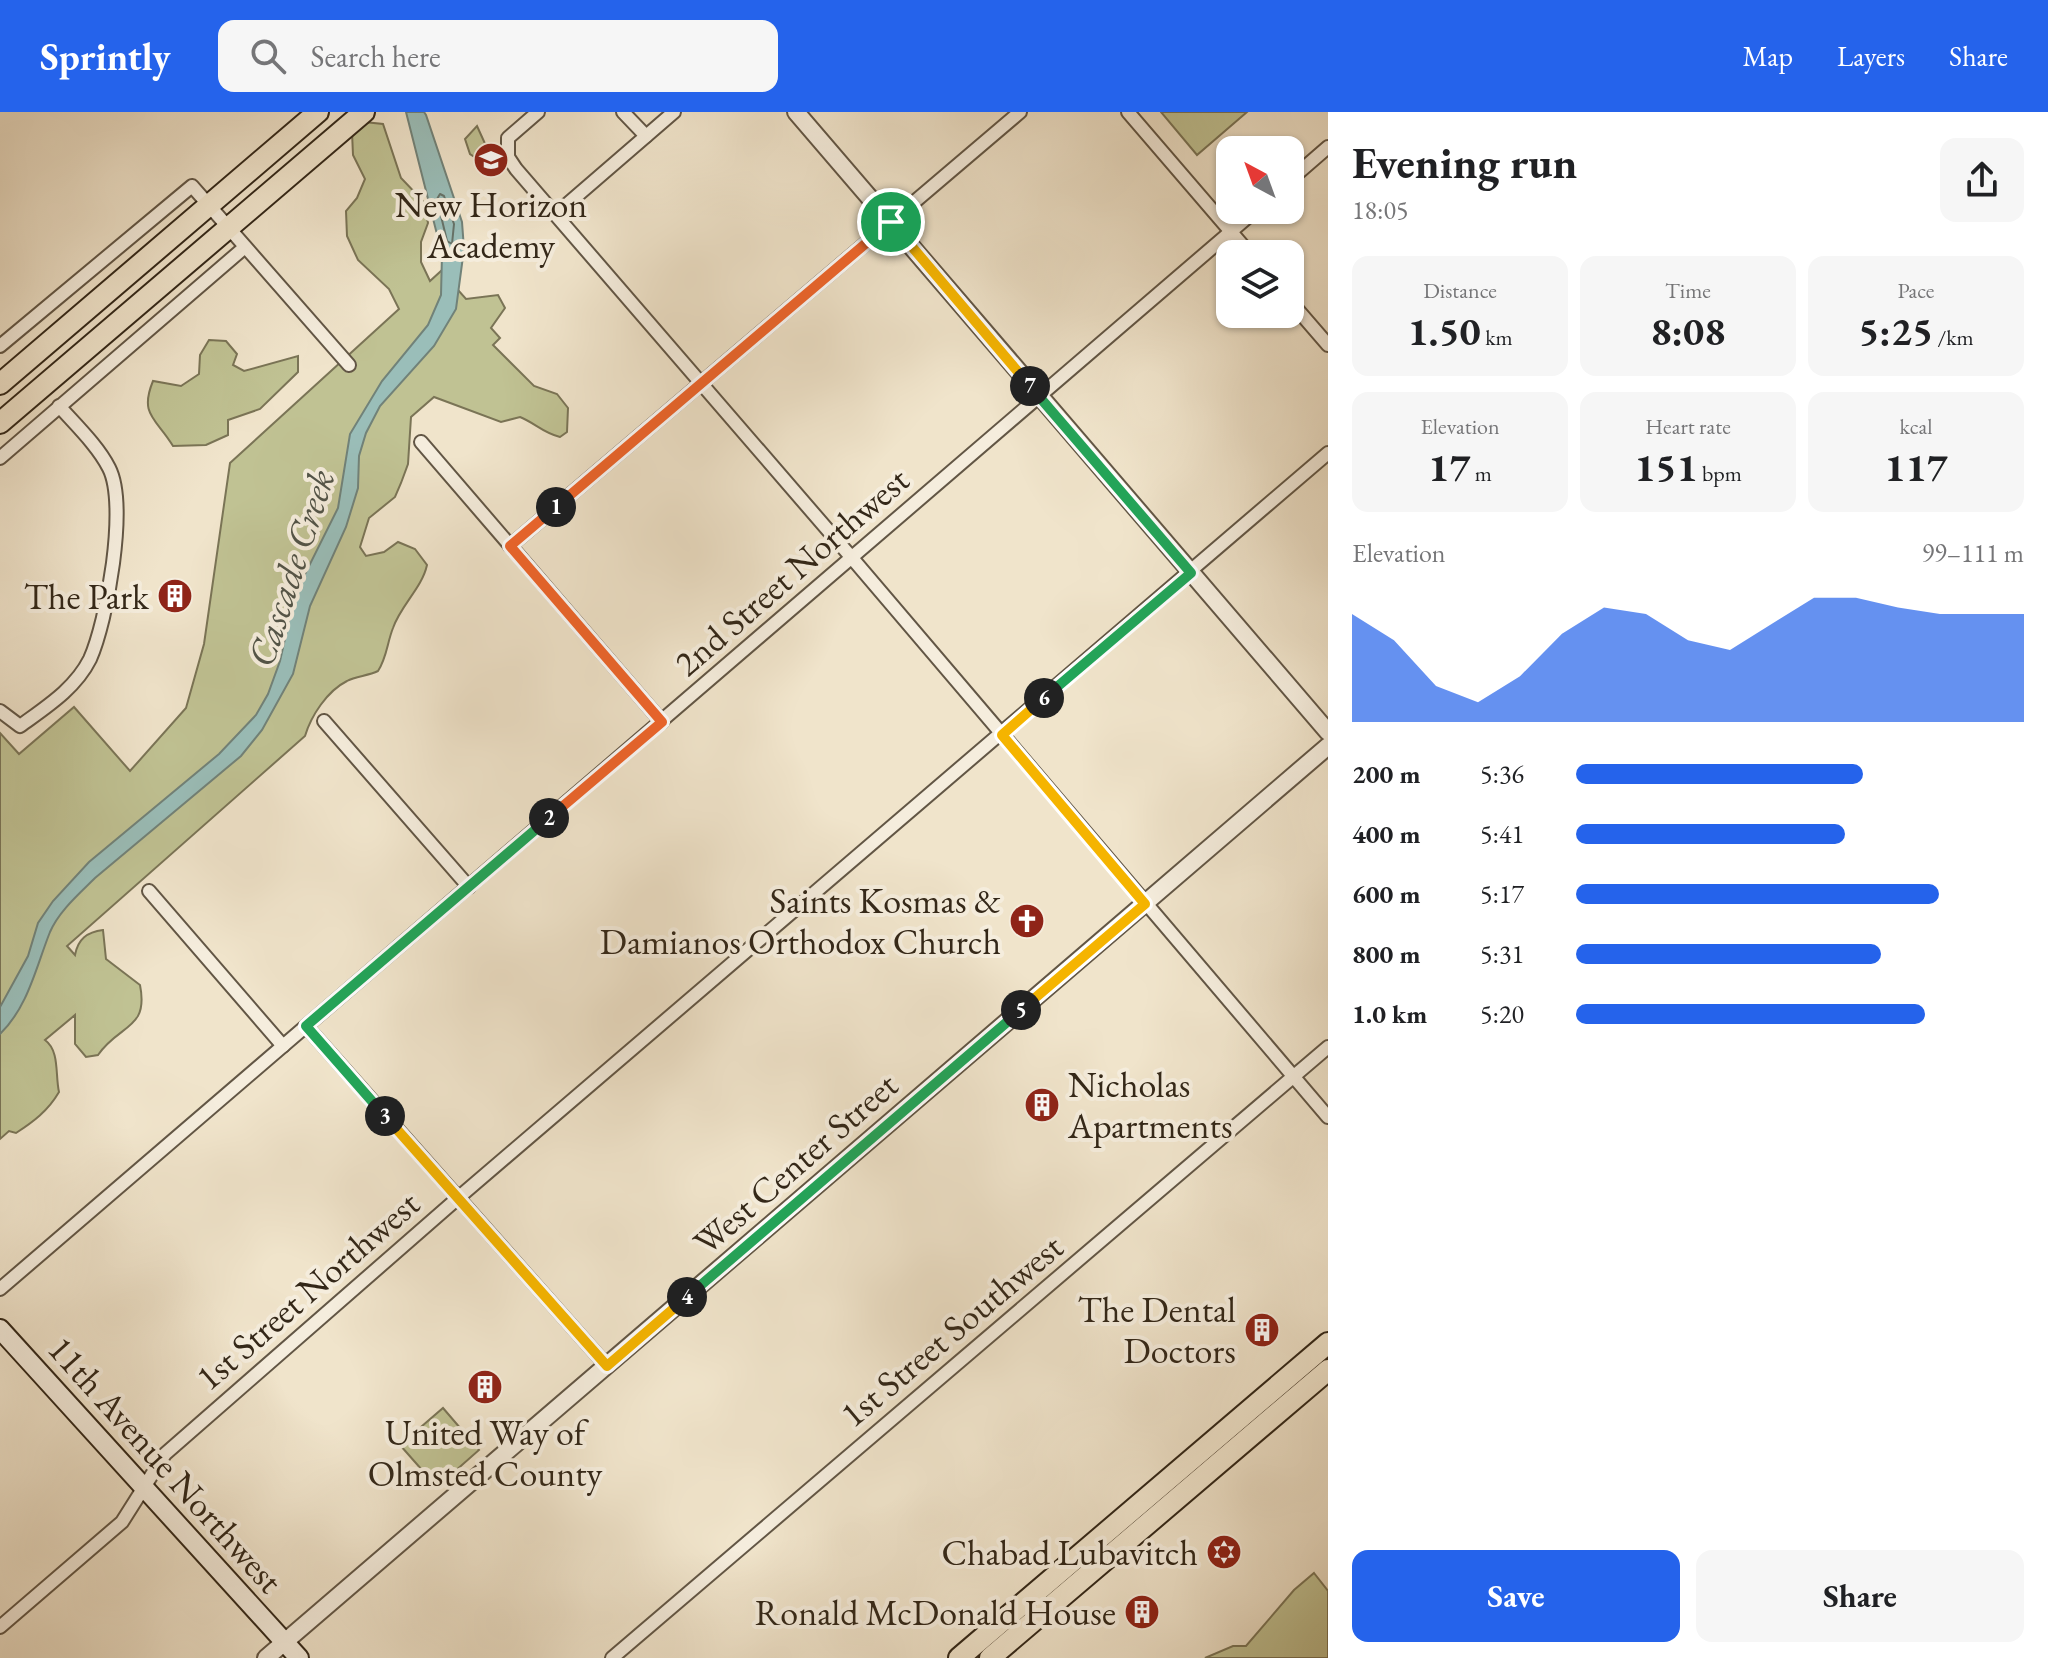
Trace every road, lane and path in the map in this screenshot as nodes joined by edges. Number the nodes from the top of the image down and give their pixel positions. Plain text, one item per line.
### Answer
1 (318, 112) edge
2 (363, 112) edge
3 (538, 112) edge
4 (623, 112) edge
5 (674, 112) edge
6 (796, 112) edge
7 (1020, 112) edge
8 (1128, 112) edge
9 (646, 136) junction
10 (1328, 147) edge
11 (1304, 168) edge
12 (209, 206) junction
13 (557, 213) junction
14 (891, 222) junction
15 (1240, 224) edge
16 (227, 227) junction
17 (1231, 232) junction
18 (1238, 240) edge
19 (245, 247) junction
20 (1304, 317) edge
21 (1, 344) edge
22 (1328, 345) edge
23 (349, 365) dead end
24 (701, 383) junction
25 (0, 384) edge
26 (1040, 397) junction
27 (59, 406) junction
28 (0, 423) edge
29 (421, 442) dead end
30 (1328, 453) edge
31 (0, 458) edge
32 (510, 546) junction
33 (852, 558) junction
34 (1191, 573) junction
35 (0, 711) edge
36 (324, 721) dead end
37 (662, 722) junction
38 (1328, 732) edge
39 (1002, 735) junction
40 (1328, 746) edge
41 (469, 887) junction
42 (149, 891) dead end
43 (1145, 904) junction
44 (306, 1026) junction
45 (283, 1046) junction
46 (1328, 1047) edge
47 (1293, 1077) junction
48 (1328, 1117) edge
49 (458, 1198) junction
50 (0, 1289) edge
51 (0, 1329) edge
52 (1328, 1343) edge
53 (607, 1366) junction
54 (1328, 1370) edge
55 (143, 1488) junction
56 (0, 1627) edge
57 (285, 1642) junction
58 (266, 1658) edge
59 (299, 1658) edge
60 (612, 1658) edge
61 (959, 1658) edge
62 (990, 1658) edge

1 - 12 main road
2 - 16 main road
3 - 13 street
4 - 9 street
5 - 9 street
6 - 14 street
7 - 14 street
8 - 17 street
9 - 13 street
10 - 11 street
12 - 16 street
12 - 21 street
12 - 25 main road
13 - 24 street
14 - 24 street
14 - 26 street
15 - 17 street, 2nd Street Northwest
16 - 19 street
16 - 28 main road
17 - 18 street
17 - 26 street, 2nd Street Northwest
19 - 23 street
19 - 27 street
20 - 22 street
24 - 32 street
24 - 33 street
26 - 33 street, 2nd Street Northwest
26 - 34 street
27 - 31 street
27 - 35 street
29 - 32 street
30 - 34 street, 1st Street Northwest
32 - 37 street
33 - 37 street, 2nd Street Northwest
33 - 39 street
34 - 38 street
34 - 39 street, 1st Street Northwest
36 - 41 street
37 - 41 street, 2nd Street Northwest
39 - 43 street
39 - 49 street, 1st Street Northwest
40 - 43 street, West Center Street
41 - 44 street, 2nd Street Northwest
42 - 45 street
43 - 47 street
43 - 53 street, West Center Street
44 - 45 street, 2nd Street Northwest
44 - 49 street
45 - 50 street, 2nd Street Northwest
46 - 47 street, 1st Street Southwest
47 - 48 street
47 - 60 street, 1st Street Southwest
49 - 53 street
49 - 55 street, 1st Street Northwest
51 - 55 main road, 11th Avenue Northwest
52 - 61 main road
53 - 57 street, West Center Street
54 - 62 main road
55 - 56 street, 1st Street Northwest
55 - 57 main road, 11th Avenue Northwest
57 - 58 street, West Center Street
57 - 59 main road, 11th Avenue Northwest

